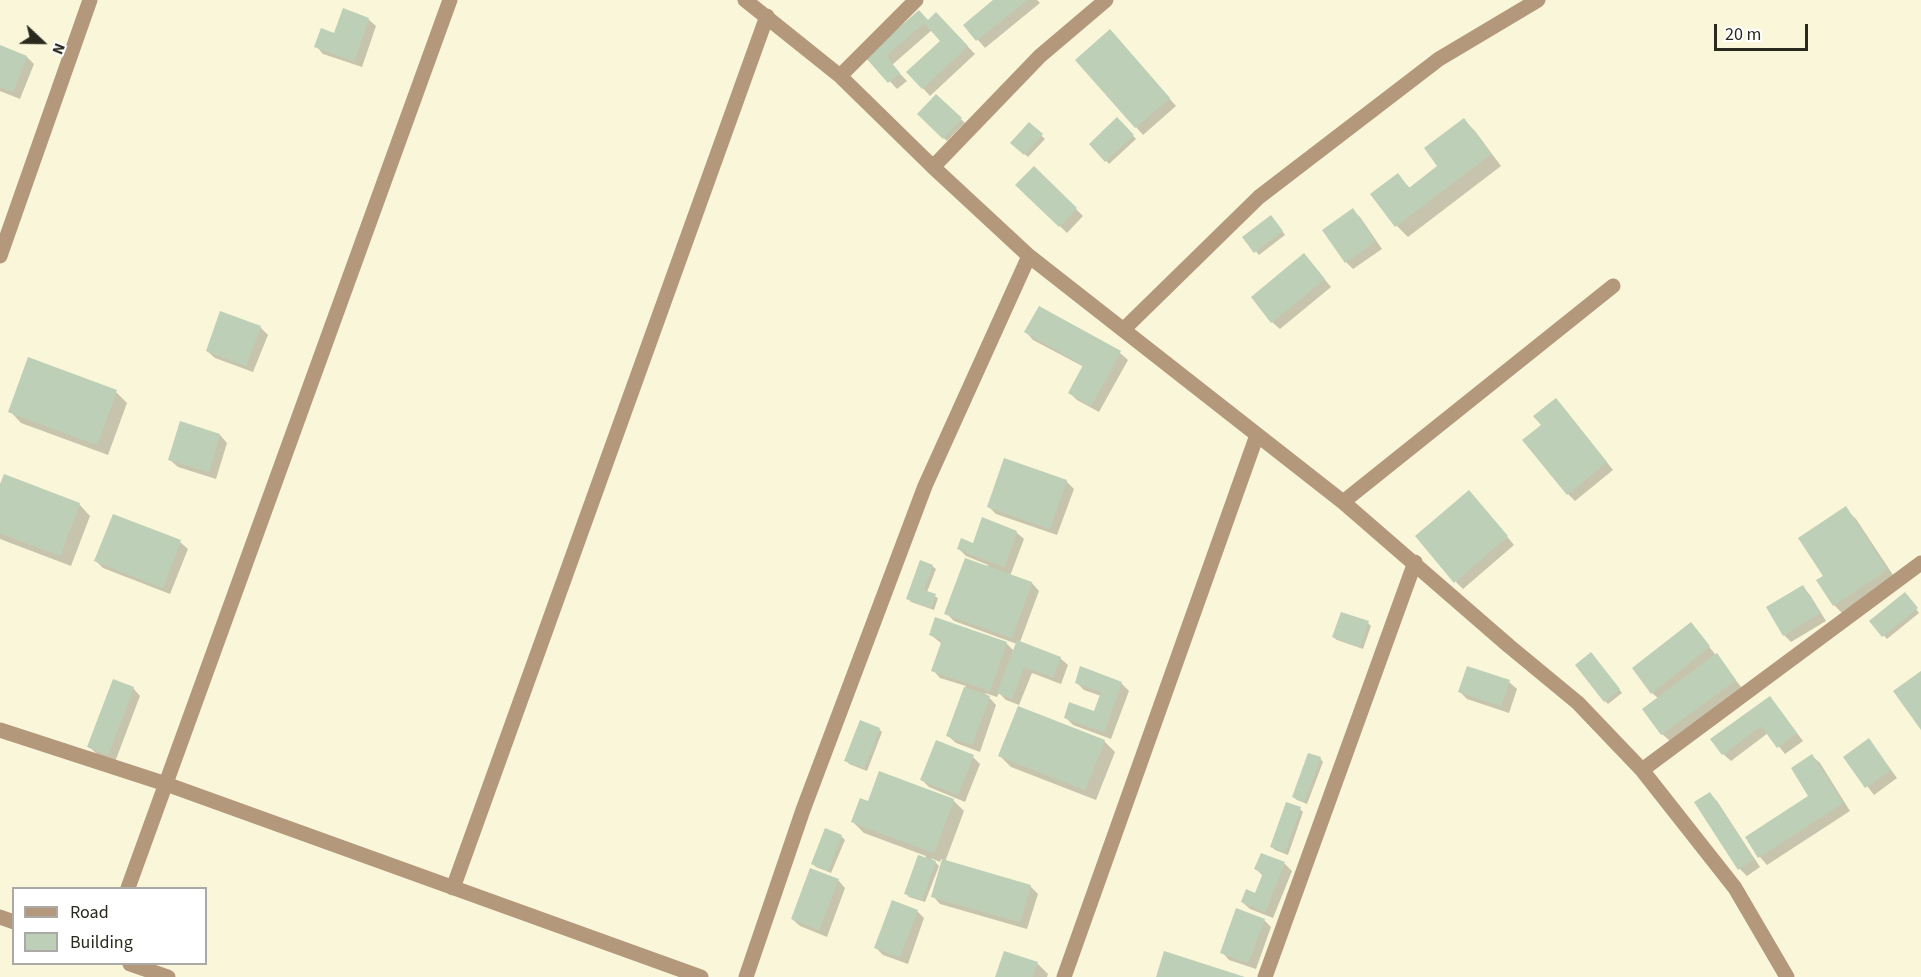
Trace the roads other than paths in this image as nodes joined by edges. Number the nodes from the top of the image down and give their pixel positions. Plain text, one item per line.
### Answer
1 (90, 0) edge
2 (450, 0) edge
3 (745, 0) edge
4 (916, 0) edge
5 (1106, 0) edge
6 (1539, 0) edge
7 (767, 16) junction
8 (840, 76) junction
9 (933, 167) junction
10 (0, 256) edge
11 (1029, 256) junction
12 (1613, 286) dead end
13 (1124, 329) junction
14 (1257, 435) junction
15 (1343, 502) junction
16 (1415, 562) junction
17 (1921, 563) edge
18 (0, 730) edge
19 (1642, 770) junction
20 (166, 784) junction
21 (128, 887) edge
22 (453, 888) junction
23 (135, 965) edge
24 (168, 977) edge
25 (701, 977) edge
26 (746, 977) edge
27 (1064, 977) edge
28 (1265, 977) edge
29 (1787, 977) edge

1 - 10 street
2 - 20 street
3 - 7 street
4 - 8 street
5 - 9 street
6 - 13 street
7 - 8 street
7 - 22 street
8 - 9 street
9 - 11 street
11 - 13 street
11 - 26 street
12 - 15 street
13 - 14 street
14 - 15 street
14 - 27 street
15 - 16 street
16 - 19 street
16 - 28 street
17 - 19 street
18 - 20 street
19 - 29 street
20 - 21 street
20 - 22 street
22 - 25 street
23 - 24 street

